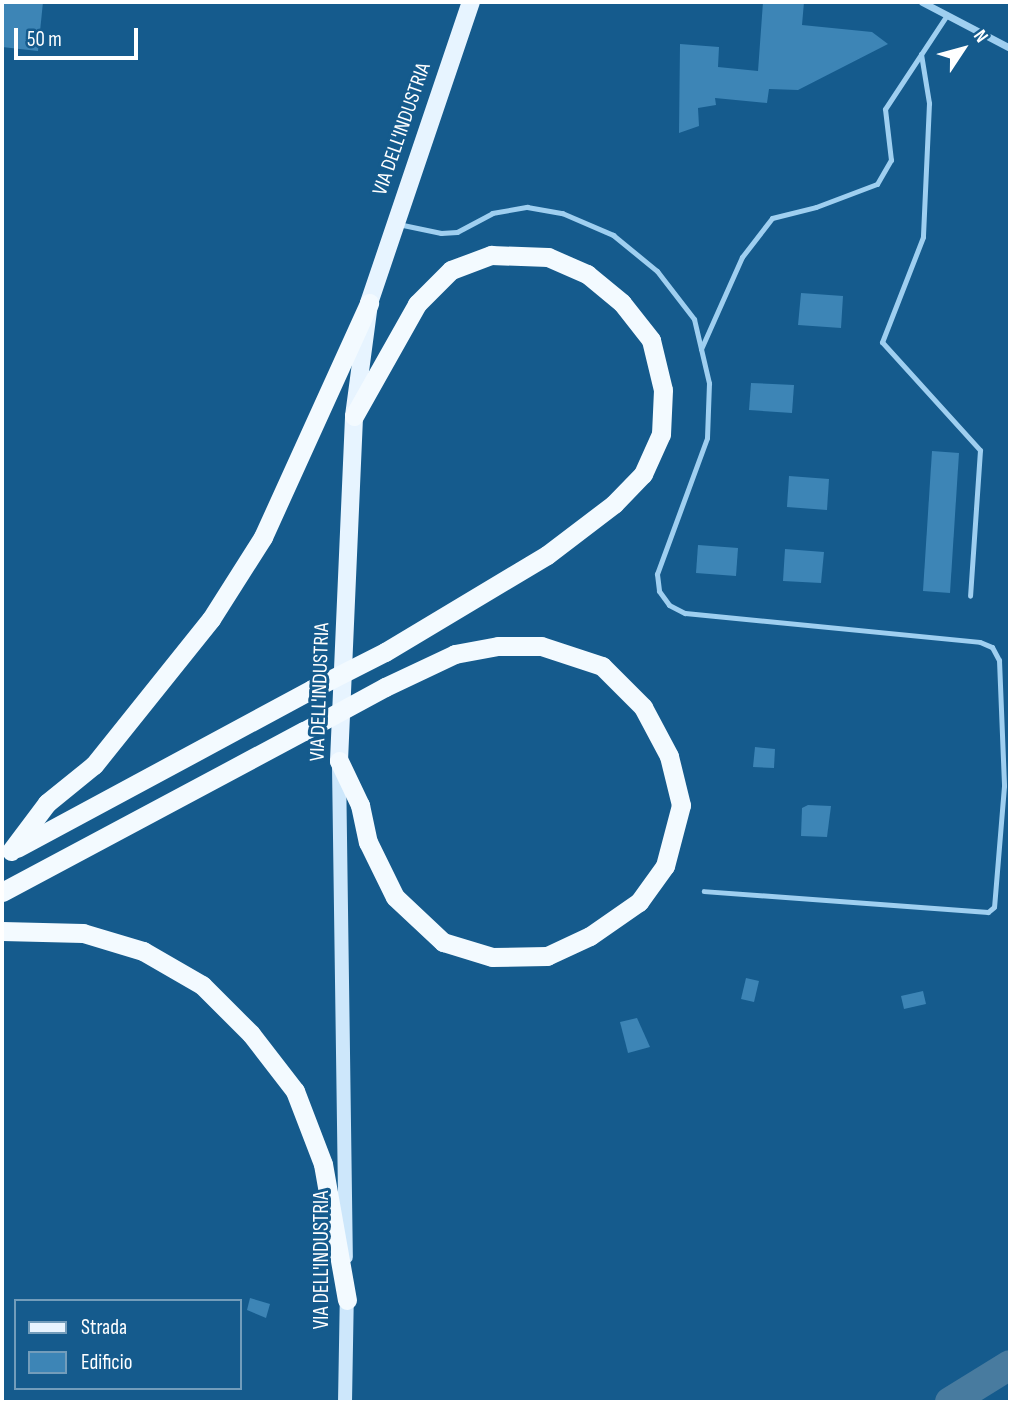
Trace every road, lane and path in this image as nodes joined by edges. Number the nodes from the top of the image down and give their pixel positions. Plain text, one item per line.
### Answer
1 (471, 2) edge
2 (922, 2) edge
3 (947, 15) junction
4 (1010, 48) edge
5 (921, 54) junction
6 (394, 223) junction
7 (369, 303) junction
8 (701, 349) junction
9 (354, 416) junction
10 (970, 596) dead end
11 (339, 761) junction
12 (6, 854) edge
13 (704, 891) dead end
14 (2, 892) edge
15 (2, 930) edge
16 (347, 1300) junction
17 (345, 1402) edge

1 - 6 main road, VIA DELL'INDUSTRIA
2 - 3 street
3 - 4 street
3 - 5 lane
5 - 8 lane
5 - 10 lane
6 - 7 main road, VIA DELL'INDUSTRIA
6 - 8 lane
7 - 9 main road, VIA DELL'INDUSTRIA
7 - 12 highway
8 - 13 lane
9 - 11 main road, VIA DELL'INDUSTRIA
9 - 12 highway, bridge
11 - 14 highway, bridge
11 - 16 main road, VIA DELL'INDUSTRIA
15 - 16 highway
16 - 17 main road, VIA DELL'INDUSTRIA

